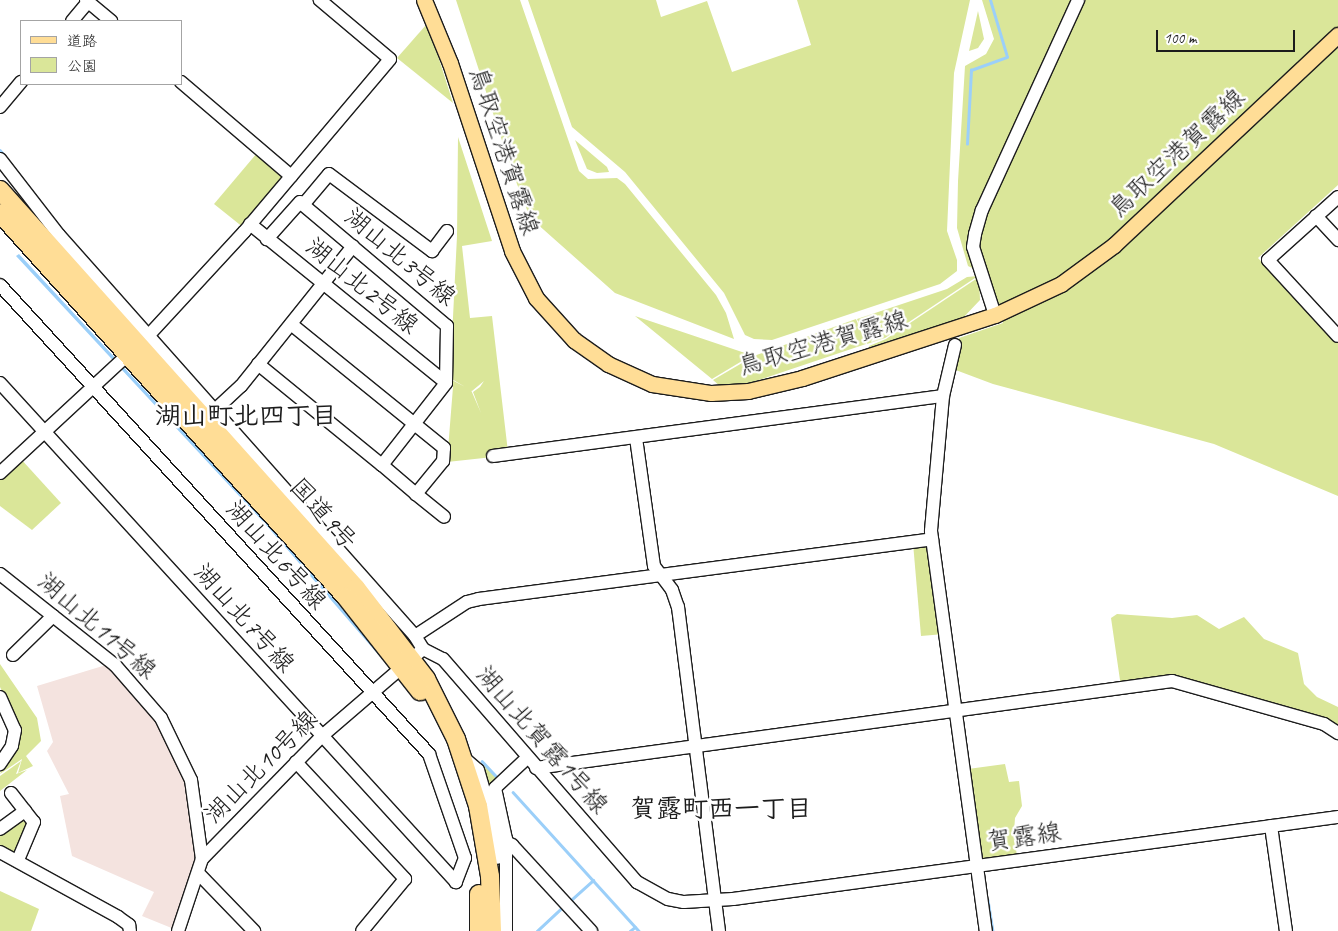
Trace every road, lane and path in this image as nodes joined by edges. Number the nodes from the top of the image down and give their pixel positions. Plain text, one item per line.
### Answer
1 (320, 0) edge
2 (424, 0) edge
3 (1078, 0) edge
4 (87, 1) edge
5 (73, 20) edge
6 (110, 20) edge
7 (1338, 35) edge
8 (20, 83) edge
9 (182, 83) edge
10 (0, 107) edge
11 (0, 158) edge
12 (291, 176) junction
13 (0, 190) edge
14 (1338, 196) edge
15 (303, 205) junction
16 (0, 213) edge
17 (1316, 216) junction
18 (250, 224) junction
19 (447, 231) dead end
20 (267, 238) junction
21 (1338, 240) edge
22 (353, 246) junction
23 (322, 284) junction
24 (0, 285) edge
25 (995, 315) junction
26 (291, 324) junction
27 (148, 336) junction
28 (1338, 336) edge
29 (955, 344) dead end
30 (121, 361) dead end
31 (258, 364) junction
32 (446, 382) junction
33 (0, 383) edge
34 (93, 388) junction
35 (944, 396) junction
36 (215, 410) junction
37 (414, 424) junction
38 (44, 432) junction
39 (636, 438) junction
40 (493, 456) dead end
41 (382, 465) junction
42 (0, 473) edge
43 (416, 494) junction
44 (444, 517) dead end
45 (932, 539) junction
46 (0, 574) edge
47 (661, 576) junction
48 (53, 616) junction
49 (415, 636) junction
50 (13, 655) dead end
51 (412, 657) junction
52 (370, 692) junction
53 (0, 697) edge
54 (955, 711) junction
55 (1338, 733) edge
56 (322, 736) junction
57 (695, 744) junction
58 (464, 758) junction
59 (296, 762) junction
60 (532, 763) junction
61 (0, 764) edge
62 (11, 793) dead end
63 (493, 802) junction
64 (25, 811) junction
65 (1338, 818) edge
66 (1271, 826) junction
67 (0, 830) edge
68 (501, 839) junction
69 (0, 852) edge
70 (202, 859) junction
71 (18, 860) junction
72 (976, 866) junction
73 (198, 873) junction
74 (456, 882) joint
75 (491, 891) junction
76 (716, 901) junction
77 (130, 931) edge
78 (178, 931) edge
79 (254, 931) edge
80 (362, 931) edge
81 (479, 931) edge
82 (492, 931) edge
83 (506, 931) edge
84 (591, 931) edge
85 (720, 931) edge
86 (986, 931) edge
87 (1286, 931) edge

1 - 12 street
2 - 25 main road, 鳥取空港賀露線
3 - 25 street
4 - 5 street
4 - 6 street
7 - 25 main road, 鳥取空港賀露線
8 - 10 street
9 - 12 street
11 - 27 street
12 - 18 street
13 - 51 highway, 国道9号
14 - 17 street
15 - 19 street
15 - 20 street
15 - 22 street, 湖山北3号線
16 - 51 highway, 国道9号
17 - 21 street
17 - 28 street
18 - 20 street, 湖山北2号線
18 - 27 street
20 - 23 street, 湖山北2号線
22 - 23 street
22 - 32 street, 湖山北3号線
23 - 26 street
23 - 32 street, 湖山北2号線
24 - 34 street, 湖山北6号線
26 - 31 street
26 - 37 street
27 - 36 street
29 - 35 street
30 - 34 street
31 - 36 street
31 - 41 street
32 - 37 street
33 - 38 street, 湖山北7号線
34 - 38 street
34 - 52 street, 湖山北6号線
35 - 39 street
35 - 45 street
36 - 49 street
37 - 41 street
37 - 43 street
38 - 42 street
38 - 56 street, 湖山北7号線
39 - 40 street
39 - 47 street
41 - 43 street
43 - 44 street
45 - 47 street
45 - 54 street
46 - 48 street, 湖山北11号線
47 - 49 street
47 - 57 street
48 - 50 street
48 - 70 street, 湖山北11号線
49 - 51 street
51 - 52 street, 湖山北10号線
51 - 58 highway, 国道9号
51 - 60 street, 湖山北賀露1号線
51 - 81 highway, 国道9号
52 - 56 street, 湖山北10号線
52 - 74 street, 湖山北6号線
53 - 61 street
54 - 55 street
54 - 57 street
54 - 72 street
56 - 59 street, 湖山北10号線
56 - 74 street, 湖山北7号線
57 - 60 street
57 - 76 street
58 - 63 street
58 - 75 highway, 国道9号
59 - 70 street, 湖山北10号線
59 - 80 street
60 - 63 street
60 - 76 street, 湖山北賀露1号線
62 - 64 street
63 - 68 street
64 - 67 street
64 - 71 street
65 - 66 street, 賀露線
66 - 72 street, 賀露線
66 - 87 street
68 - 75 street
68 - 83 street
68 - 84 street
69 - 71 street
70 - 73 street, 湖山北10号線
71 - 77 street
72 - 76 street, 賀露線
72 - 86 street
73 - 78 street, 湖山北10号線
73 - 79 street
75 - 82 highway, 国道9号
76 - 85 street

